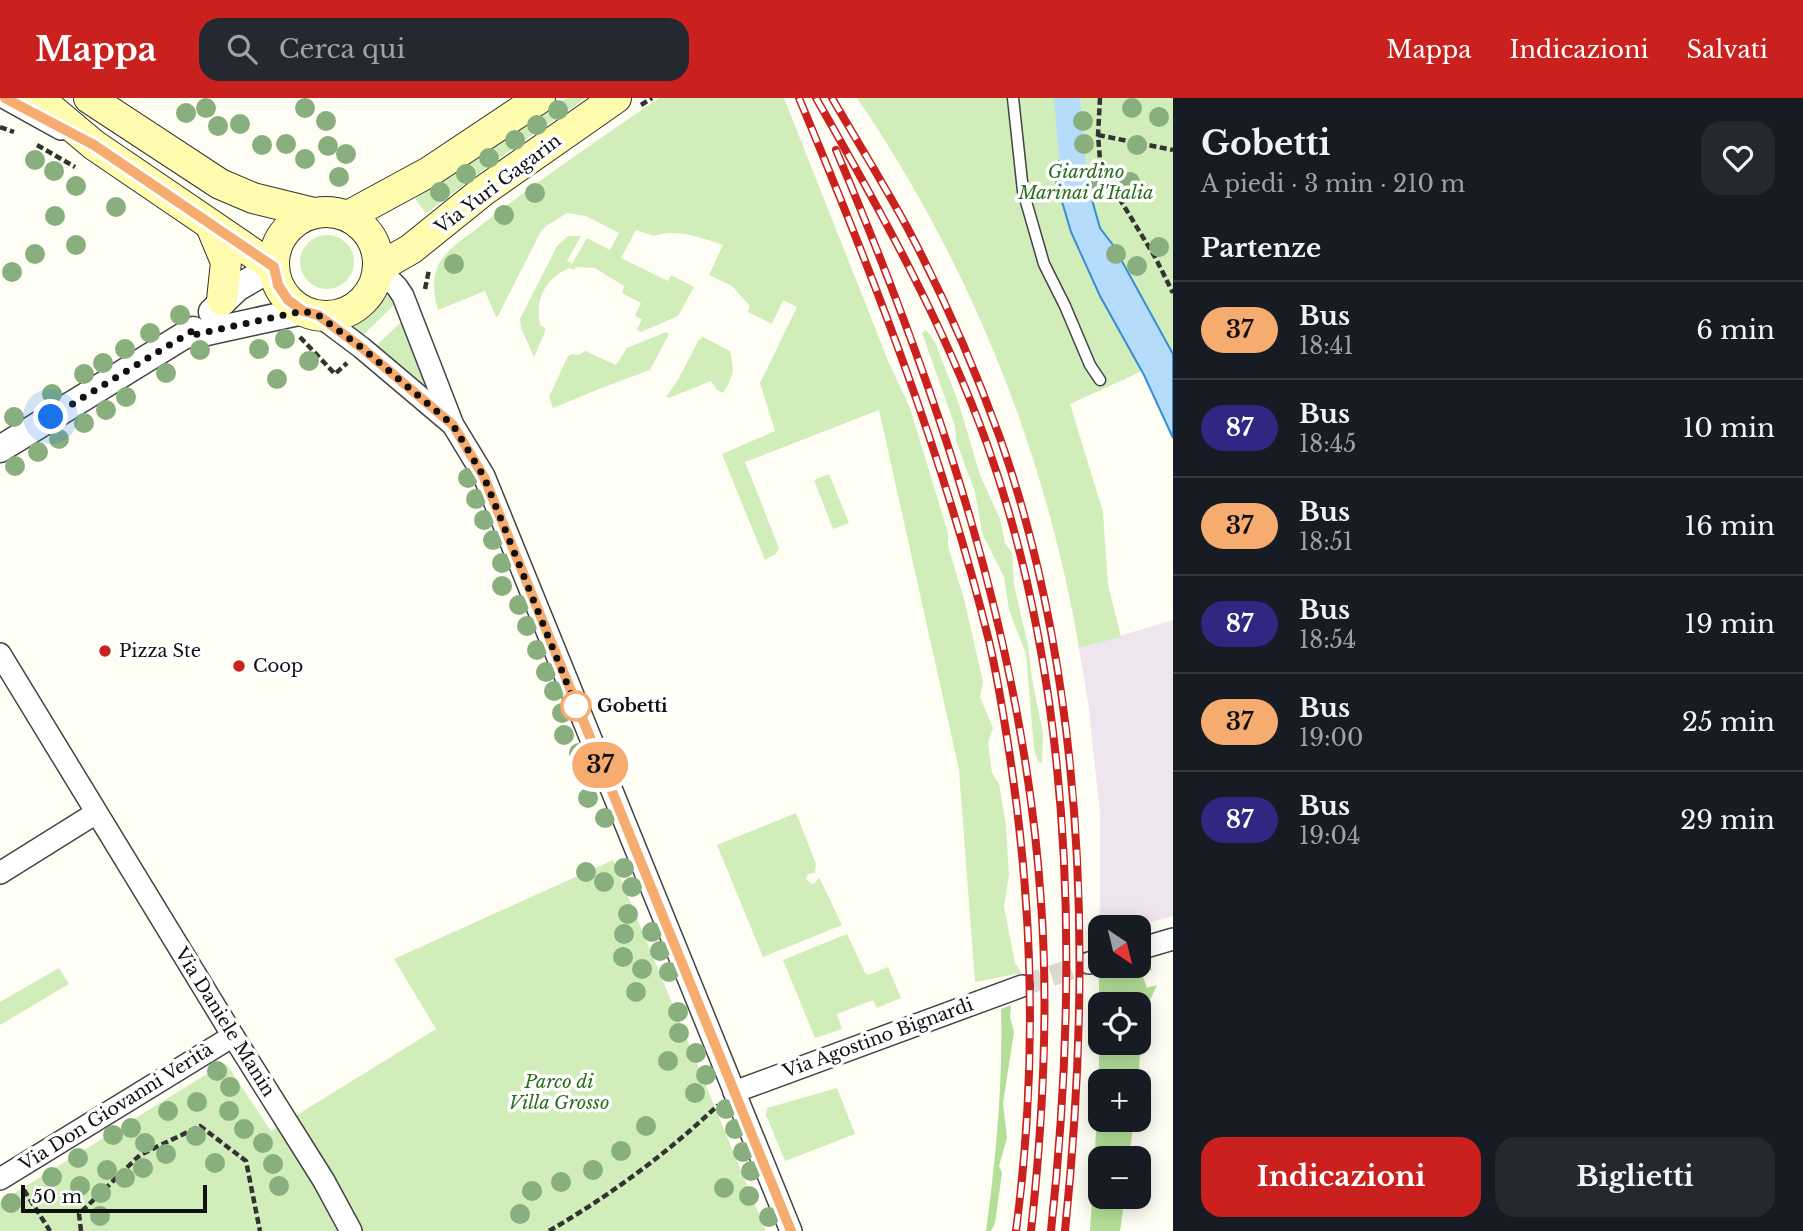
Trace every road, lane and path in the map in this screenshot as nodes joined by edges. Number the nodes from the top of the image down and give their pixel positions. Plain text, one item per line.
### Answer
1 (89, 98) edge
2 (540, 98) edge
3 (616, 98) edge
4 (1013, 98) edge
5 (1100, 98) edge
6 (15, 103) edge
7 (1098, 135) junction
8 (1173, 150) edge
9 (314, 212) junction
10 (348, 216) junction
11 (211, 226) junction
12 (433, 261) dead end
13 (274, 267) junction
14 (378, 268) junction
15 (1173, 293) edge
16 (425, 296) dead end
17 (222, 300) junction
18 (303, 320) junction
19 (193, 335) junction
20 (335, 374) dead end
21 (1100, 380) dead end
22 (453, 425) junction
23 (0, 449) edge
24 (0, 654) edge
25 (96, 813) junction
26 (0, 873) edge
27 (1173, 939) edge
28 (1152, 945) edge
29 (1022, 986) tunnel mouth
30 (233, 1036) junction
31 (726, 1098) junction
32 (0, 1179) edge
33 (21, 1185) dead end
34 (50, 1231) edge
35 (80, 1231) edge
36 (260, 1231) edge
37 (351, 1231) edge
38 (549, 1231) edge
39 (791, 1231) edge

1 - 9 main road
2 - 10 main road
3 - 14 main road, Via Yuri Gagarin
4 - 21 lane
5 - 7 path
6 - 11 main road
7 - 8 path
7 - 15 path
9 - 10 main road
9 - 13 main road
10 - 14 main road
11 - 13 main road
11 - 17 main road
12 - 16 path
13 - 17 street
13 - 18 main road
14 - 18 main road
14 - 22 street
17 - 19 street
18 - 19 street
18 - 20 path
18 - 22 street
19 - 23 street
22 - 31 street
24 - 25 street, Via Daniele Manin
25 - 26 street
25 - 30 street, Via Daniele Manin
27 - 28 street
29 - 31 street, Via Agostino Bignardi
30 - 32 street, Via Don Giovanni Verità
30 - 37 street, Via Daniele Manin
31 - 38 path
31 - 39 street
33 - 34 path
35 - 36 path

